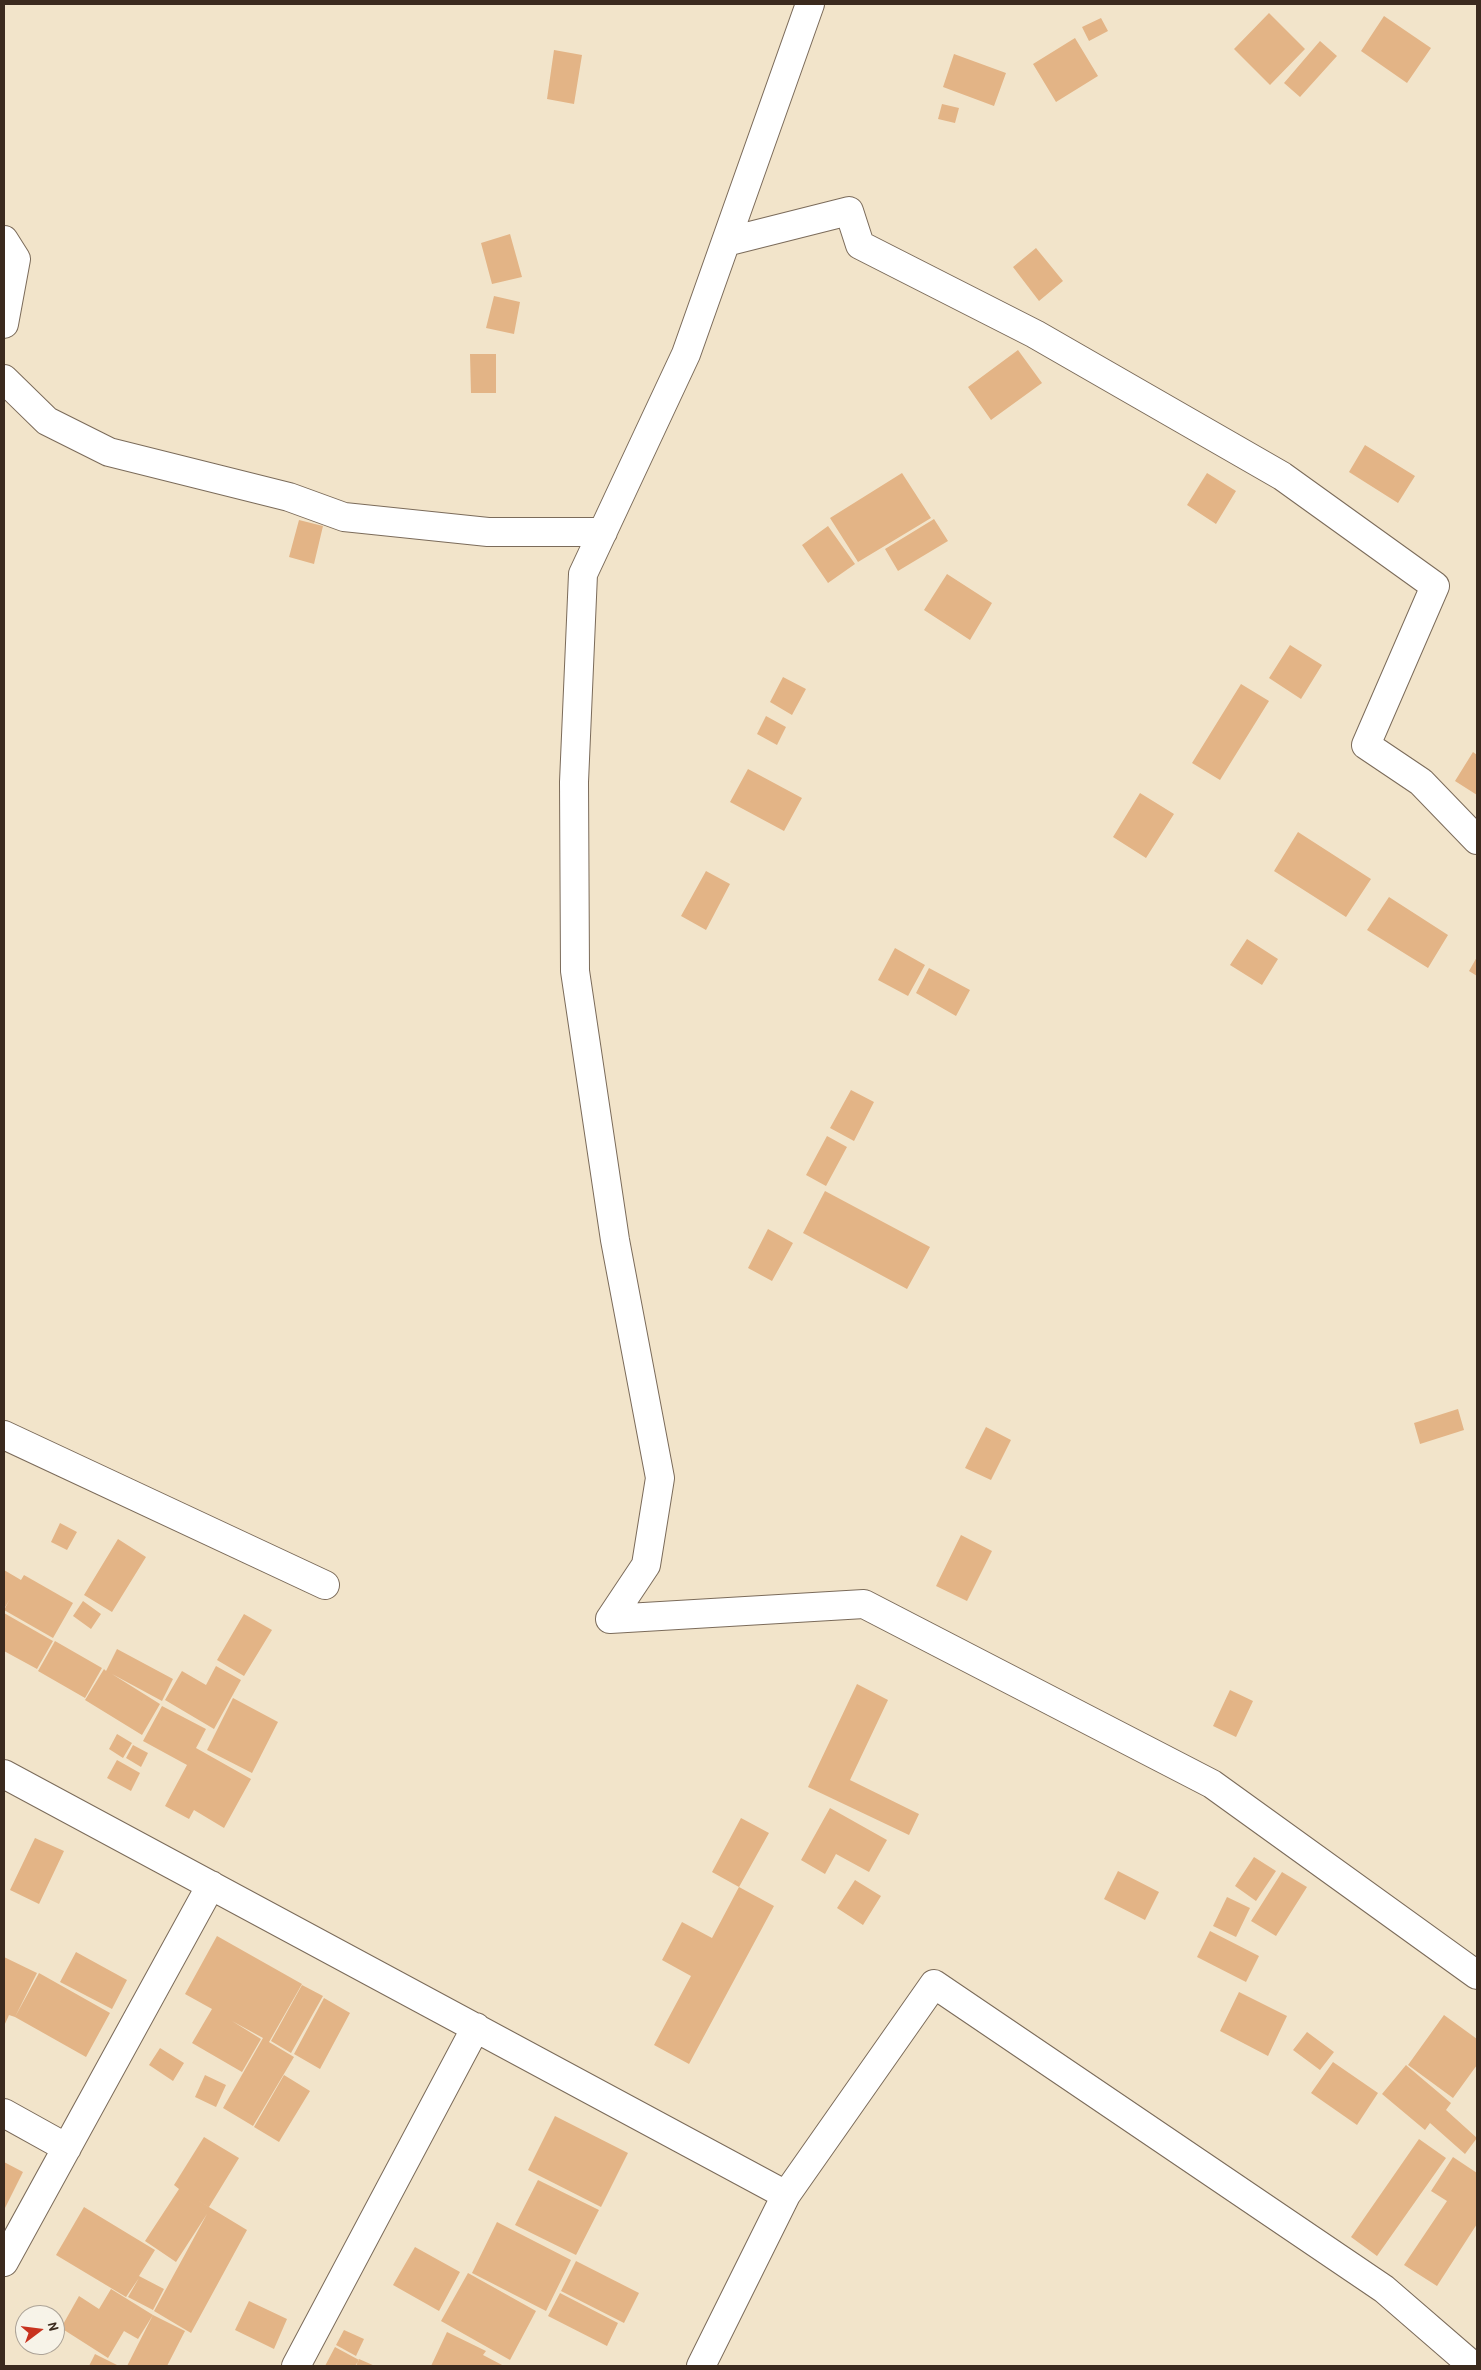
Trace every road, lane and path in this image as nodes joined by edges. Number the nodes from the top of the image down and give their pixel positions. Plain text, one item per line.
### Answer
1 (810, 4) edge
2 (4, 240) edge
3 (726, 242) junction
4 (4, 324) edge
5 (4, 378) edge
6 (603, 532) junction
7 (1477, 840) edge
8 (4, 1435) edge
9 (325, 1585) dead end
10 (4, 1774) edge
11 (211, 1885) junction
12 (1477, 1975) edge
13 (476, 2027) junction
14 (4, 2113) edge
15 (67, 2148) junction
16 (786, 2195) junction
17 (4, 2262) edge
18 (296, 2366) edge
19 (701, 2366) edge
20 (1473, 2366) edge

1 - 3 street
2 - 4 street
3 - 6 street
3 - 7 street
5 - 6 street
6 - 12 street
8 - 9 street
10 - 11 street
11 - 13 street
11 - 15 street
13 - 16 street
13 - 18 street
14 - 15 street
15 - 17 street
16 - 19 street
16 - 20 street

